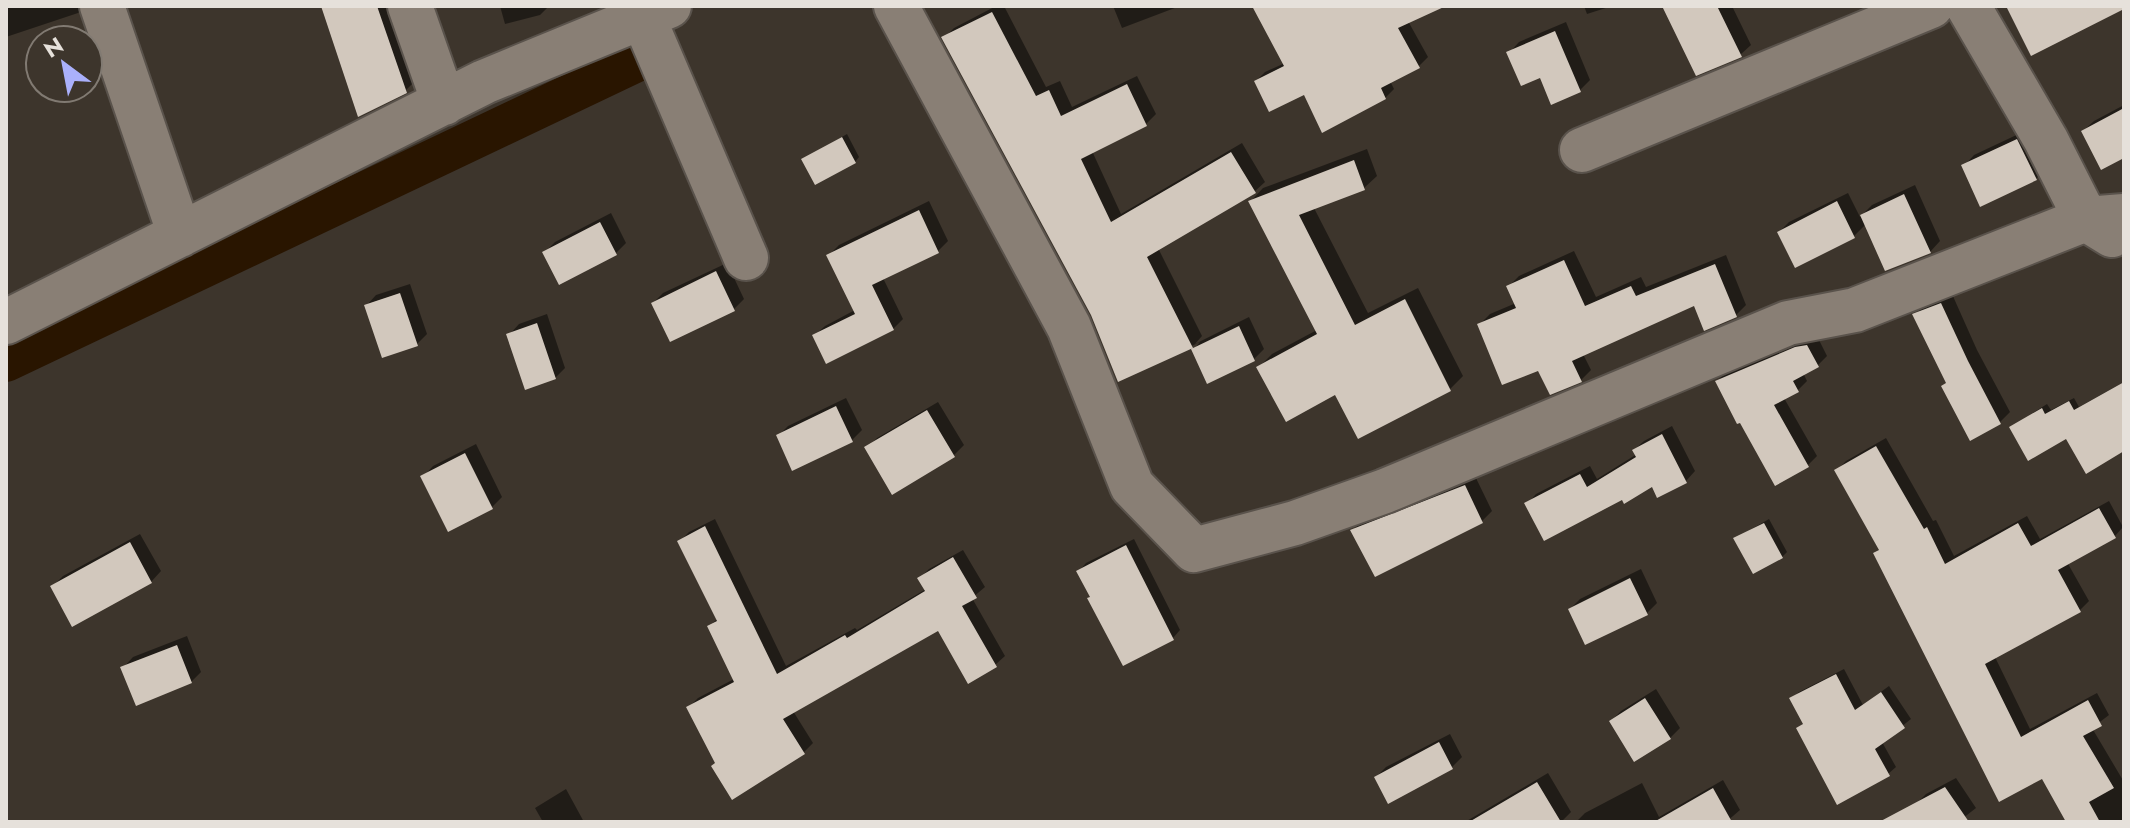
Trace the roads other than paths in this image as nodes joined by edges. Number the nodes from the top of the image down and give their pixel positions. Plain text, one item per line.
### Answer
1 (102, 6) edge
2 (410, 6) edge
3 (896, 6) edge
4 (1931, 6) edge
5 (1968, 6) edge
6 (656, 11) edge
7 (444, 103) junction
8 (1582, 150) dead end
9 (2105, 218) edge
10 (180, 235) junction
11 (2124, 241) edge
12 (746, 258) dead end
13 (6, 322) edge

1 - 10 street
2 - 7 street
3 - 9 street
4 - 8 street
5 - 9 street
6 - 7 street
6 - 12 street
7 - 10 street
9 - 11 street
10 - 13 street

